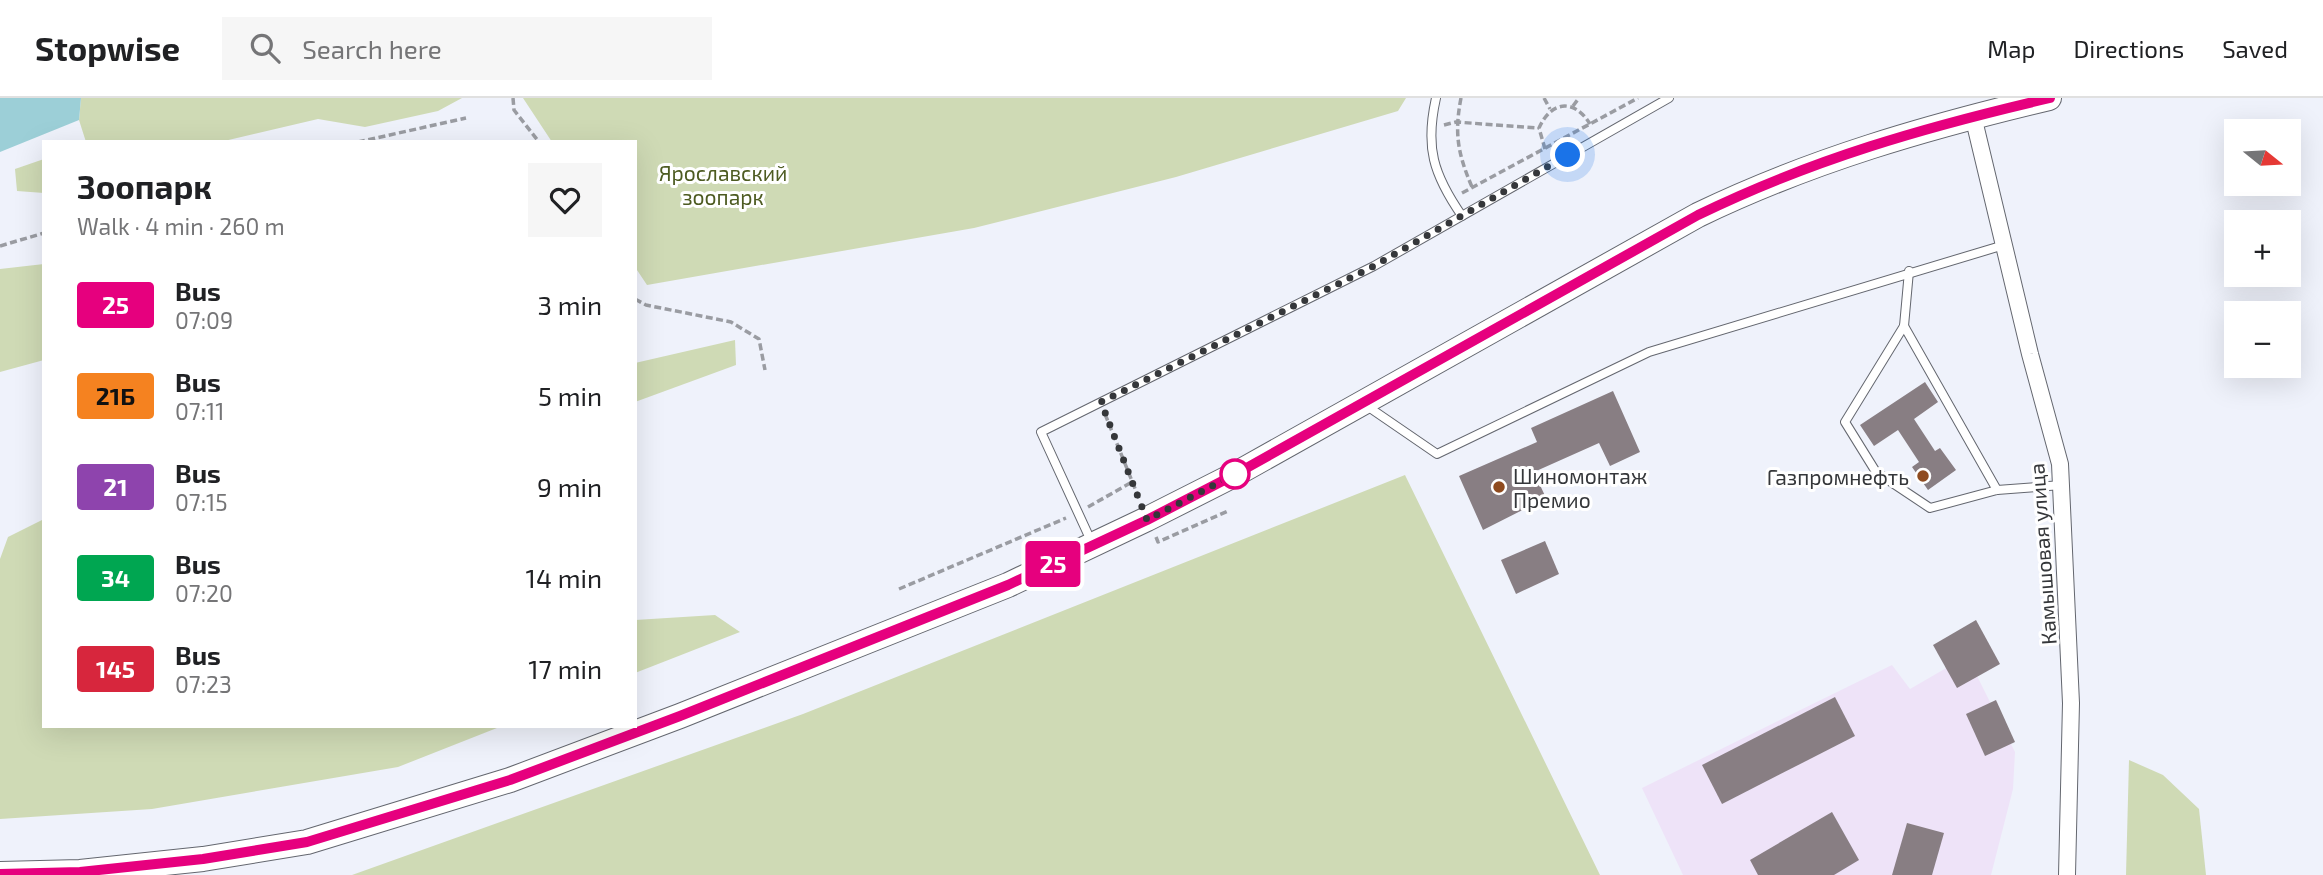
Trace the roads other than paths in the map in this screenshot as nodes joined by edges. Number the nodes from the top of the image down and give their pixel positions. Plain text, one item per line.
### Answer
1 (1436, 98) edge
2 (1669, 98) edge
3 (2049, 98) edge
4 (1973, 116) junction
5 (1462, 216) junction
6 (2004, 244) junction
7 (1909, 271) junction
8 (1904, 326) junction
9 (1361, 402) junction
10 (2063, 485) junction
11 (1997, 490) junction
12 (1094, 546) junction
13 (0, 874) edge
14 (2067, 875) edge

1 - 5 lane
2 - 5 lane
3 - 4 main road
4 - 6 street, Камышовая улица
4 - 9 main road
5 - 12 lane
6 - 7 lane
6 - 10 street, Камышовая улица
7 - 8 lane
7 - 9 lane
8 - 11 lane
8 - 11 lane
9 - 12 main road
10 - 11 lane
10 - 14 street, Камышовая улица
12 - 13 main road

